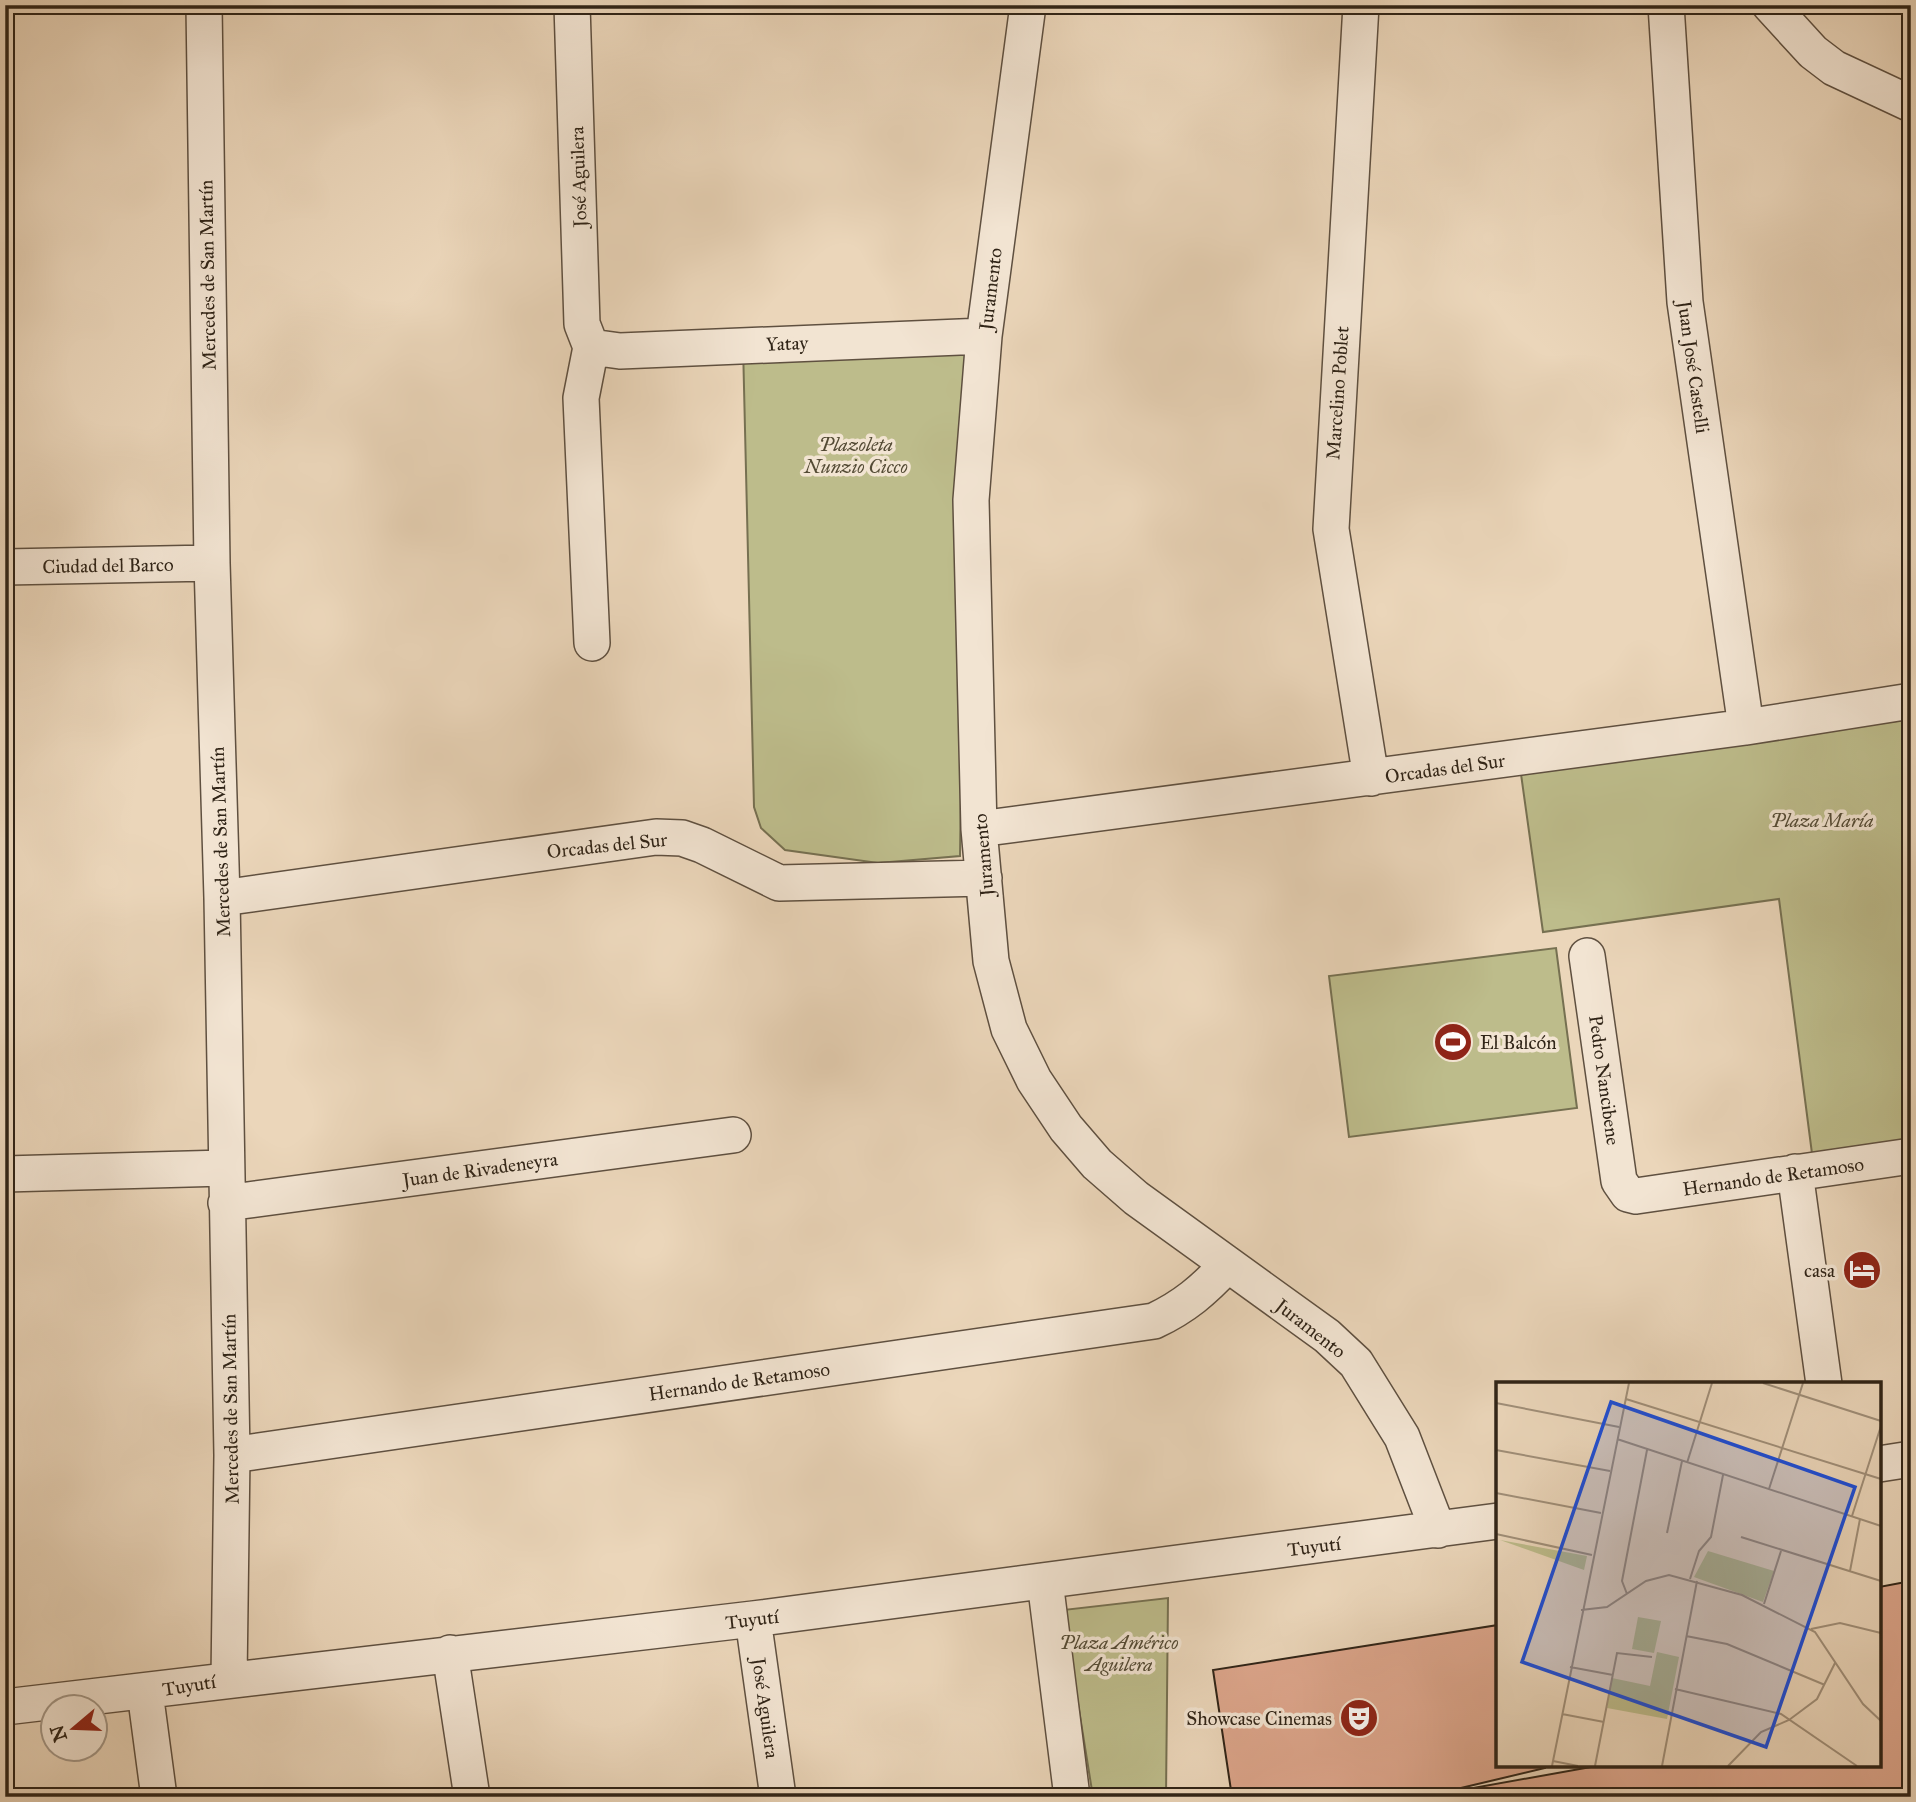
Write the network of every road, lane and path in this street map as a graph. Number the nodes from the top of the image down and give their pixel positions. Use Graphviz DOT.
graph roads {
  1 [pos="204,5"];
  2 [pos="572,5"];
  3 [pos="1028,5"];
  4 [pos="1361,5"];
  5 [pos="1666,5"];
  6 [pos="1770,5"];
  7 [pos="1911,104"];
  8 [pos="984,336"];
  9 [pos="591,347"];
  10 [pos="212,563"];
  11 [pos="5,567"];
  12 [pos="592,643"];
  13 [pos="1911,701"];
  14 [pos="1746,727"];
  15 [pos="1371,778"];
  16 [pos="979,829"];
  17 [pos="985,878"];
  18 [pos="222,898"];
  19 [pos="1587,956"];
  20 [pos="733,1135"];
  21 [pos="1911,1156"];
  22 [pos="225,1168"];
  23 [pos="1795,1172"];
  24 [pos="5,1174"];
  25 [pos="1636,1196"];
  26 [pos="226,1203"];
  27 [pos="1227,1265"];
  28 [pos="1824,1382"];
  29 [pos="232,1455"];
  30 [pos="1911,1459"];
  31 [pos="1881,1464"];
  32 [pos="1496,1521"];
  33 [pos="1438,1530"];
  34 [pos="1045,1581"];
  35 [pos="753,1619"];
  36 [pos="450,1653"];
  37 [pos="229,1679"];
  38 [pos="145,1692"];
  39 [pos="5,1707"];
  40 [pos="159,1797"];
  41 [pos="472,1797"];
  42 [pos="778,1797"];
  43 [pos="1072,1797"];
  1 -- 10 [label="street, Mercedes de San Martín"];
  2 -- 9 [label="street, José Aguilera"];
  3 -- 8 [label="street, Juramento"];
  4 -- 15 [label="street, Marcelino Poblet"];
  5 -- 14 [label="street, Juan José Castelli"];
  6 -- 7 [label="street"];
  8 -- 9 [label="street, Yatay"];
  8 -- 16 [label="street, Juramento"];
  9 -- 12 [label="street"];
  10 -- 11 [label="street, Ciudad del Barco"];
  10 -- 18 [label="street, Mercedes de San Martín"];
  13 -- 14 [label="street, Orcadas del Sur"];
  14 -- 15 [label="street, Orcadas del Sur"];
  15 -- 16 [label="street, Orcadas del Sur"];
  16 -- 17 [label="street, Juramento"];
  17 -- 18 [label="street, Orcadas del Sur"];
  17 -- 27 [label="street, Juramento"];
  18 -- 22 [label="street, Mercedes de San Martín"];
  19 -- 25 [label="street, Pedro Nancibene"];
  20 -- 26 [label="street, Juan de Rivadeneyra"];
  21 -- 23 [label="street, Hernando de Retamoso"];
  22 -- 24 [label="street"];
  22 -- 26 [label="street, Mercedes de San Martín"];
  23 -- 25 [label="street, Hernando de Retamoso"];
  23 -- 28 [label="street"];
  26 -- 29 [label="street, Mercedes de San Martín"];
  27 -- 29 [label="street, Hernando de Retamoso"];
  27 -- 33 [label="street, Juramento"];
  29 -- 37 [label="street, Mercedes de San Martín"];
  30 -- 31 [label="street"];
  32 -- 33 [label="street, Tuyutí"];
  33 -- 34 [label="street, Tuyutí"];
  34 -- 35 [label="street, Tuyutí"];
  34 -- 43 [label="street"];
  35 -- 36 [label="street, Tuyutí"];
  35 -- 42 [label="street, José Aguilera"];
  36 -- 37 [label="street, Tuyutí"];
  36 -- 41 [label="street"];
  37 -- 38 [label="street, Tuyutí"];
  38 -- 39 [label="street, Tuyutí"];
  38 -- 40 [label="street"];
}
